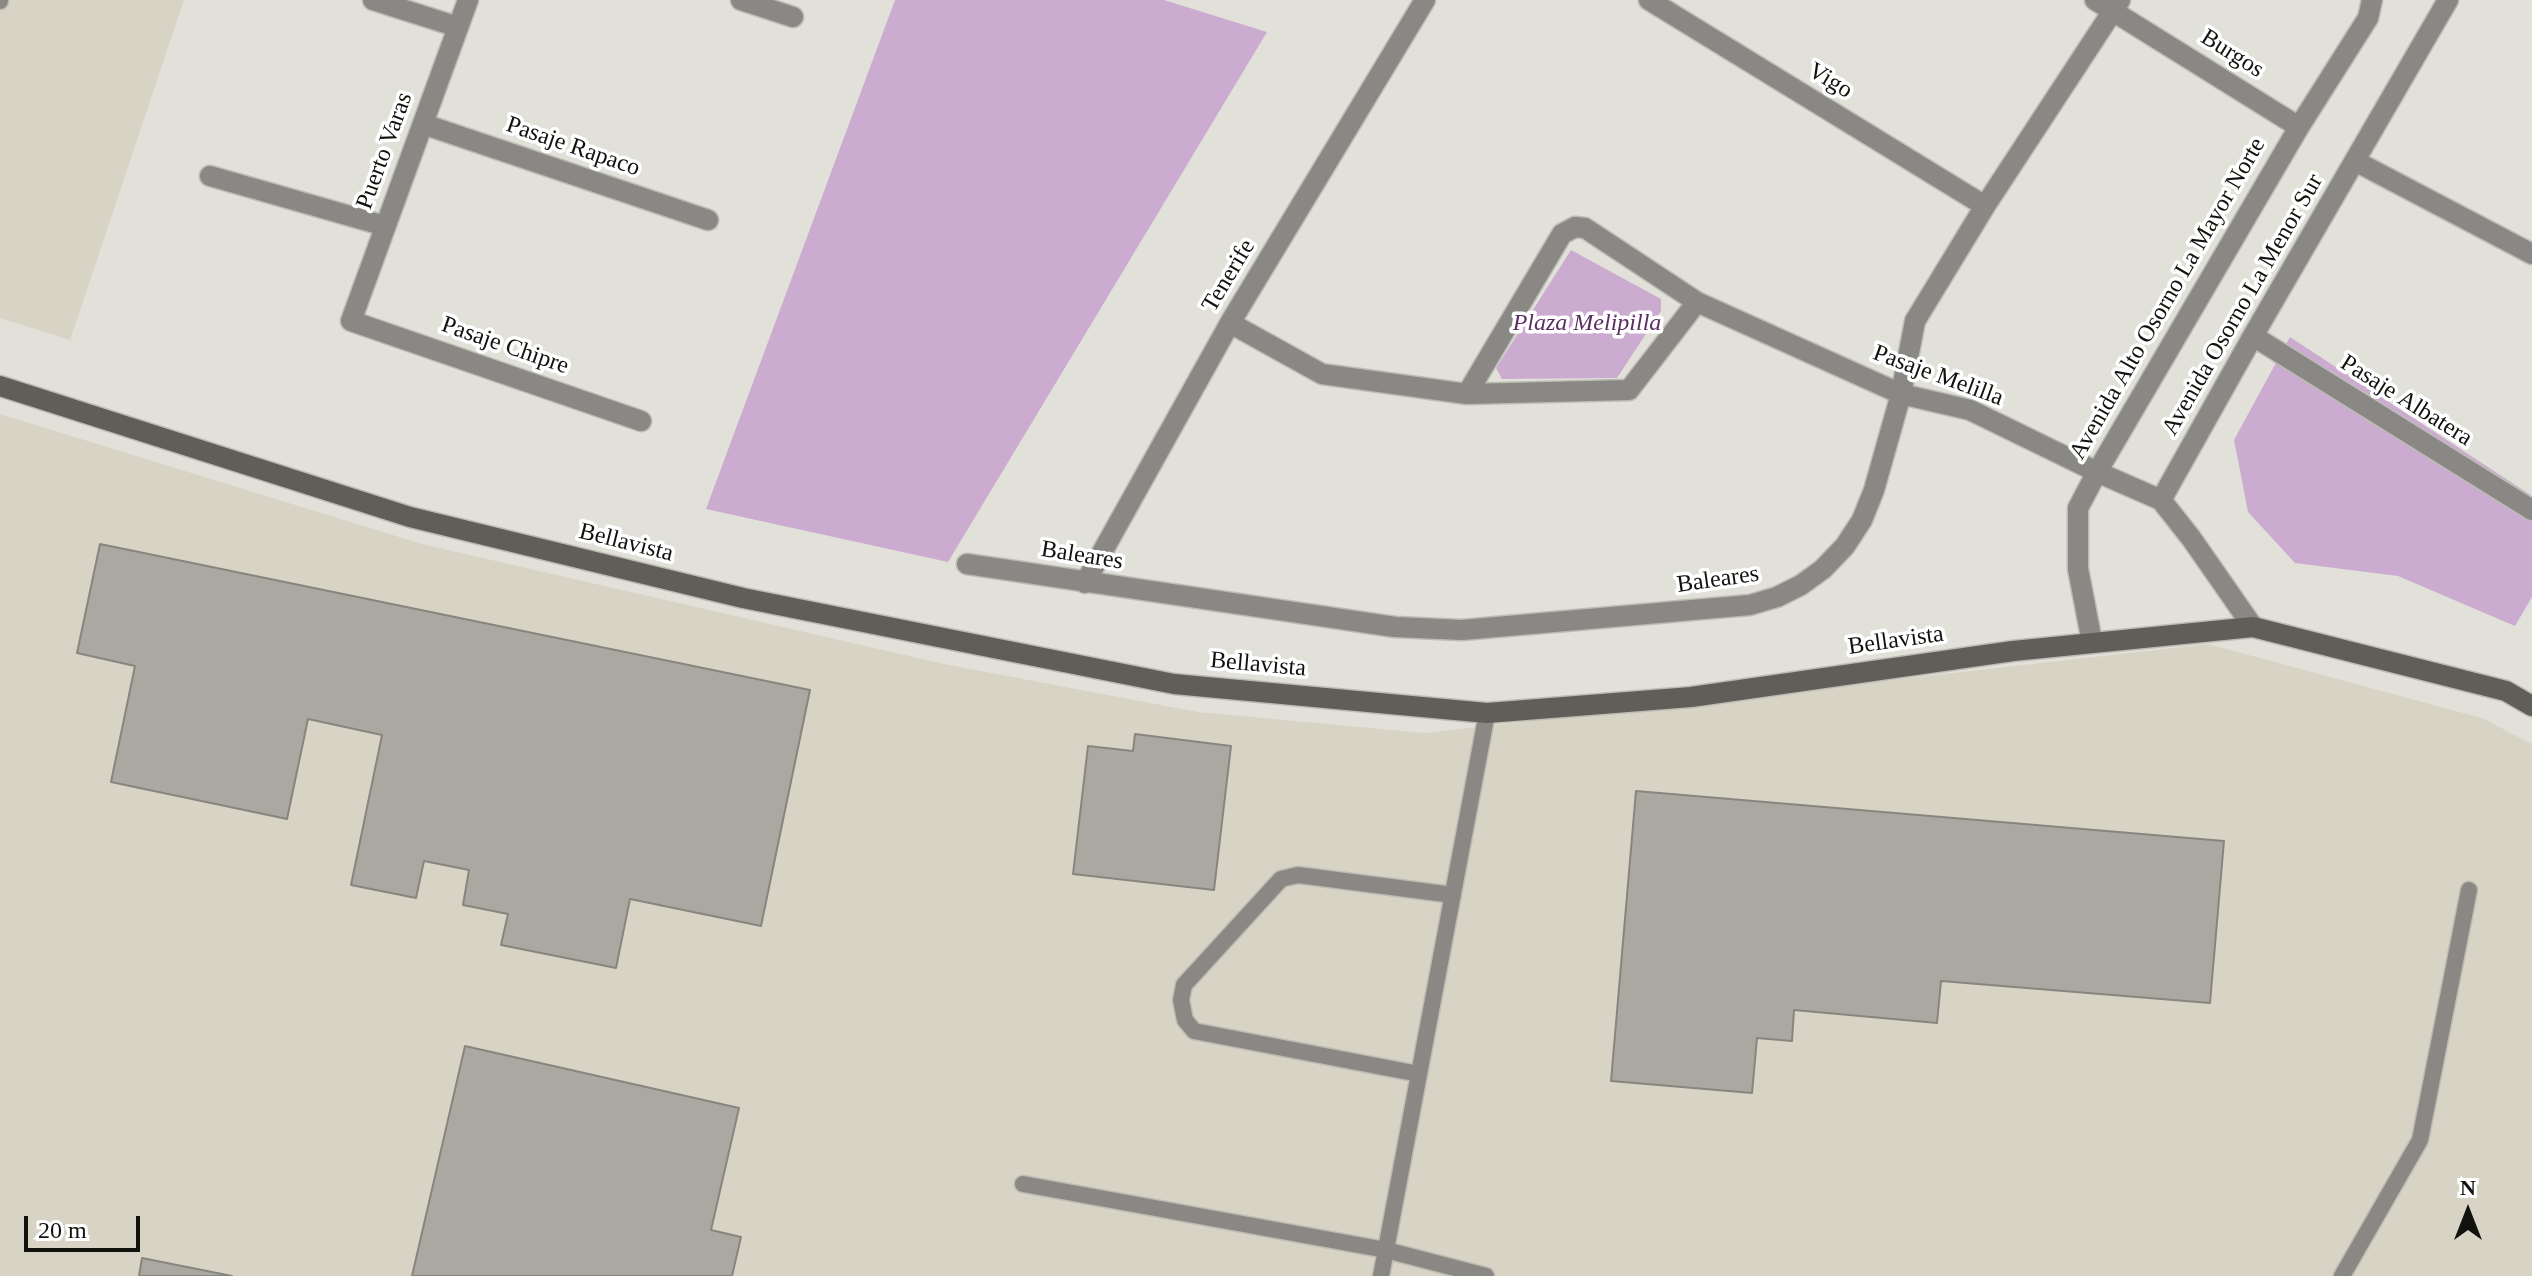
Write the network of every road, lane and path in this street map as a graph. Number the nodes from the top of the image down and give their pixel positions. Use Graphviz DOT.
graph roads {
  1 [pos="373,0"];
  2 [pos="468,0"];
  3 [pos="741,0"];
  4 [pos="1425,0"];
  5 [pos="1649,0"];
  6 [pos="2372,0"];
  7 [pos="2448,0"];
  8 [pos="2110,4"];
  9 [pos="793,17"];
  10 [pos="458,27"];
  11 [pos="423,124"];
  12 [pos="2299,127"];
  13 [pos="2355,161"];
  14 [pos="210,176"];
  15 [pos="1985,206"];
  16 [pos="708,220"];
  17 [pos="385,226"];
  18 [pos="2532,254"];
  19 [pos="1697,302"];
  20 [pos="351,321"];
  21 [pos="1230,323"];
  22 [pos="2253,336"];
  23 [pos="0,386"];
  24 [pos="1467,394"];
  25 [pos="1901,394"];
  26 [pos="641,421"];
  27 [pos="2097,472"];
  28 [pos="2161,500"];
  29 [pos="2532,510"];
  30 [pos="967,564"];
  31 [pos="1085,583"];
  32 [pos="2253,627"];
  33 [pos="2092,642"];
  34 [pos="2532,706"];
  35 [pos="1487,713"];
  36 [pos="2469,890"];
  37 [pos="1453,895"];
  38 [pos="1419,1074"];
  39 [pos="1023,1184"];
  40 [pos="1386,1250"];
  41 [pos="1381,1276"];
  42 [pos="1486,1276"];
  43 [pos="2342,1276"];
  1 -- 10 [label="street"];
  2 -- 10 [label="street, Puerto Varas"];
  3 -- 9 [label="street"];
  4 -- 21 [label="street, Tenerife"];
  5 -- 15 [label="street, Vigo"];
  6 -- 12 [label="street, Avenida Alto Osorno La Mayor Norte"];
  7 -- 13 [label="street, Avenida Osorno La Menor Sur"];
  8 -- 12 [label="street, Burgos"];
  8 -- 15 [label="street, Baleares"];
  10 -- 11 [label="street, Puerto Varas"];
  11 -- 16 [label="street, Pasaje Rapaco"];
  11 -- 17 [label="street, Puerto Varas"];
  12 -- 27 [label="street, Avenida Alto Osorno La Mayor Norte"];
  13 -- 18 [label="street"];
  13 -- 22 [label="street, Avenida Osorno La Menor Sur"];
  14 -- 17 [label="street"];
  15 -- 25 [label="street, Baleares"];
  17 -- 20 [label="street, Puerto Varas"];
  19 -- 24 [label="street"];
  19 -- 24 [label="street, Pasaje Melilla"];
  19 -- 25 [label="street, Pasaje Melilla"];
  20 -- 26 [label="street, Pasaje Chipre"];
  21 -- 24 [label="street"];
  21 -- 31 [label="street, Tenerife"];
  22 -- 28 [label="street, Avenida Osorno La Menor Sur"];
  22 -- 29 [label="street, Pasaje Albatera"];
  23 -- 35 [label="main road, Bellavista"];
  25 -- 27 [label="street, Pasaje Melilla"];
  25 -- 31 [label="street, Baleares"];
  27 -- 28 [label="street, Pasaje Melilla"];
  27 -- 33 [label="street, Avenida Alto Osorno La Mayor Norte"];
  28 -- 32 [label="street"];
  30 -- 31 [label="street, Baleares"];
  32 -- 33 [label="main road, Bellavista"];
  32 -- 34 [label="main road, Bellavista"];
  33 -- 35 [label="main road, Bellavista"];
  35 -- 37 [label="lane"];
  36 -- 43 [label="lane"];
  37 -- 38 [label="lane"];
  37 -- 38 [label="lane"];
  38 -- 40 [label="lane"];
  39 -- 40 [label="lane"];
  40 -- 41 [label="lane"];
  40 -- 42 [label="lane"];
}
